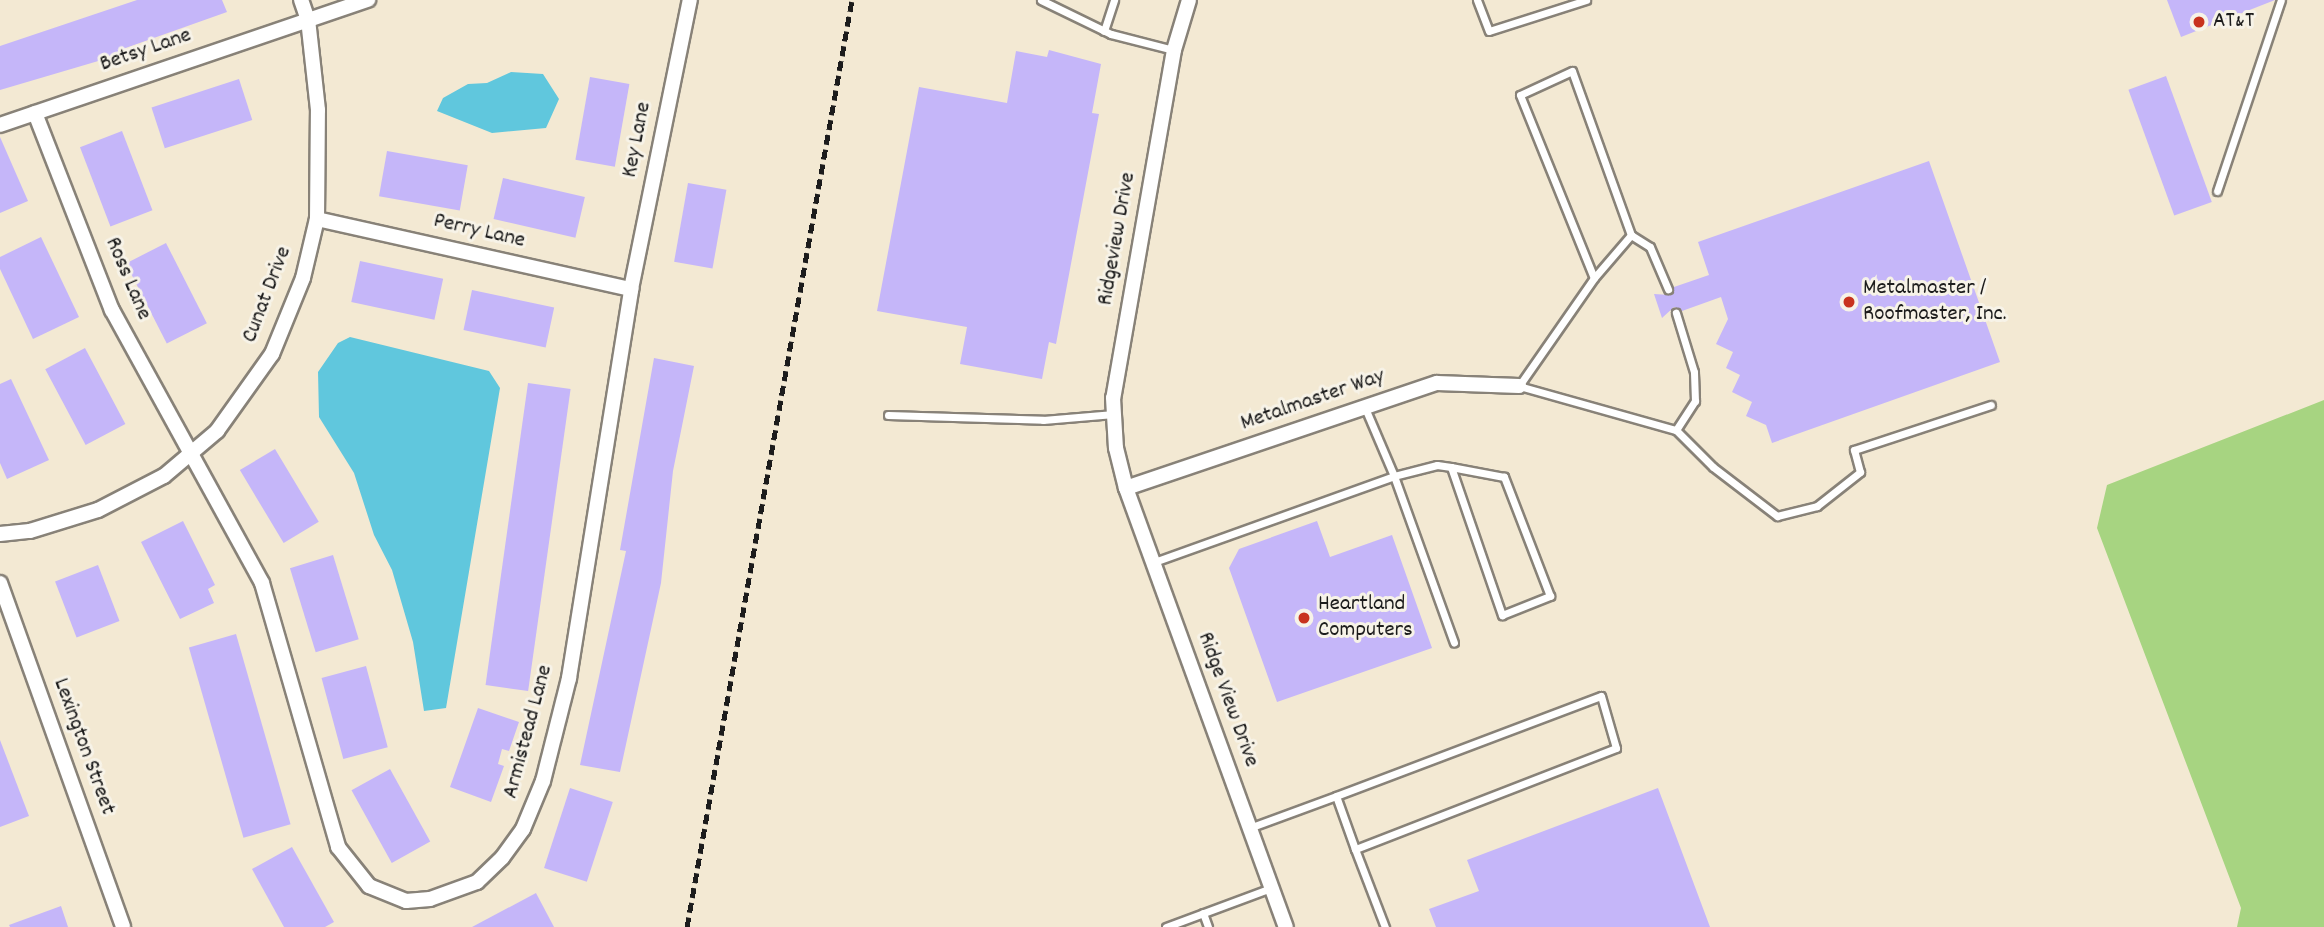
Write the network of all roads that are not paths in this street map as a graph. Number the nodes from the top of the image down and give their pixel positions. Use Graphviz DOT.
graph roads {
  1 [pos="301,0"];
  2 [pos="368,0"];
  3 [pos="690,0"];
  4 [pos="1041,0"];
  5 [pos="1114,0"];
  6 [pos="1189,0"];
  7 [pos="1477,0"];
  8 [pos="1586,0"];
  9 [pos="2281,0"];
  10 [pos="308,20"];
  11 [pos="1104,31"];
  12 [pos="1174,50"];
  13 [pos="35,113"];
  14 [pos="0,125"];
  15 [pos="2217,191"];
  16 [pos="317,219"];
  17 [pos="1631,235"];
  18 [pos="1594,278"];
  19 [pos="631,289"];
  20 [pos="1668,289"];
  21 [pos="1676,313"];
  22 [pos="1519,386"];
  23 [pos="1991,405"];
  24 [pos="1364,407"];
  25 [pos="1114,414"];
  26 [pos="888,415"];
  27 [pos="1676,430"];
  28 [pos="192,456"];
  29 [pos="1451,467"];
  30 [pos="1394,476"];
  31 [pos="1126,488"];
  32 [pos="0,534"];
  33 [pos="1154,562"];
  34 [pos="0,583"];
  35 [pos="1454,643"];
  36 [pos="1336,796"];
  37 [pos="1249,828"];
  38 [pos="1355,849"];
  39 [pos="1271,888"];
  40 [pos="1203,913"];
  41 [pos="123,927"];
  42 [pos="1166,927"];
  43 [pos="1208,927"];
  44 [pos="1286,927"];
  45 [pos="1385,927"];
  1 -- 10 [label="street, Cunat Drive"];
  2 -- 10 [label="street"];
  3 -- 19 [label="street, Key Lane"];
  4 -- 11 [label="lane"];
  5 -- 11 [label="lane"];
  6 -- 12 [label="street, Ridgeview Drive"];
  7 -- 8 [label="lane"];
  9 -- 15 [label="lane"];
  10 -- 13 [label="street, Betsy Lane"];
  10 -- 16 [label="street, Cunat Drive"];
  11 -- 12 [label="lane"];
  12 -- 25 [label="street, Ridgeview Drive"];
  13 -- 14 [label="street, Betsy Lane"];
  13 -- 28 [label="street, Ross Lane"];
  16 -- 19 [label="street, Perry Lane"];
  16 -- 28 [label="street, Cunat Drive"];
  17 -- 18 [label="lane"];
  17 -- 18 [label="lane"];
  17 -- 20 [label="lane"];
  18 -- 22 [label="lane"];
  19 -- 28 [label="street, Armistead Lane"];
  21 -- 27 [label="lane"];
  22 -- 24 [label="street, Metalmaster Way"];
  22 -- 27 [label="lane"];
  23 -- 27 [label="lane"];
  24 -- 30 [label="lane"];
  24 -- 31 [label="street, Metalmaster Way"];
  25 -- 26 [label="lane"];
  25 -- 31 [label="street, Ridgeview Drive"];
  28 -- 32 [label="street, Cunat Drive"];
  29 -- 29 [label="lane"];
  29 -- 30 [label="lane"];
  30 -- 33 [label="lane"];
  30 -- 35 [label="lane"];
  31 -- 33 [label="street, Ridge View Drive"];
  33 -- 37 [label="street, Ridge View Drive"];
  34 -- 41 [label="street, Lexington Street"];
  36 -- 37 [label="lane"];
  36 -- 38 [label="lane"];
  36 -- 38 [label="lane"];
  37 -- 39 [label="street, Ridge View Drive"];
  38 -- 45 [label="lane"];
  39 -- 40 [label="lane"];
  39 -- 44 [label="street, Ridge View Drive"];
  40 -- 42 [label="lane"];
  40 -- 43 [label="lane"];
}
